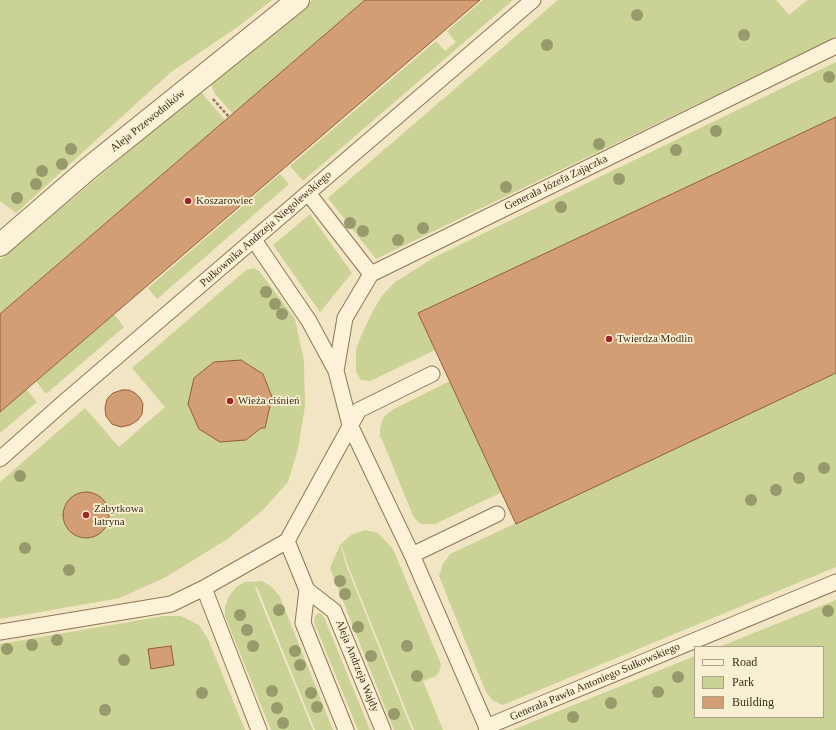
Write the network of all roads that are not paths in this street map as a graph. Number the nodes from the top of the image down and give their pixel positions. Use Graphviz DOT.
graph roads {
  1 [pos="298,0"];
  2 [pos="534,0"];
  3 [pos="836,46"];
  4 [pos="308,193"];
  5 [pos="254,240"];
  6 [pos="0,245"];
  7 [pos="371,274"];
  8 [pos="336,371"];
  9 [pos="432,374"];
  10 [pos="350,425"];
  11 [pos="0,459"];
  12 [pos="497,514"];
  13 [pos="287,541"];
  14 [pos="412,555"];
  15 [pos="836,582"];
  16 [pos="204,588"];
  17 [pos="307,590"];
  18 [pos="0,632"];
  19 [pos="487,729"];
  20 [pos="259,730"];
  21 [pos="346,730"];
  22 [pos="383,730"];
  1 -- 6 [label="street, Aleja Przewodników"];
  2 -- 4 [label="lane, Pułkownika Andrzeja Niegolewskiego"];
  3 -- 7 [label="lane, Generała Józefa Zajączka"];
  4 -- 5 [label="lane, Pułkownika Andrzeja Niegolewskiego"];
  4 -- 7 [label="lane"];
  5 -- 8 [label="lane"];
  5 -- 11 [label="lane, Pułkownika Andrzeja Niegolewskiego"];
  7 -- 8 [label="lane"];
  8 -- 10 [label="lane"];
  9 -- 10 [label="lane"];
  10 -- 13 [label="lane"];
  10 -- 14 [label="lane"];
  12 -- 14 [label="lane"];
  13 -- 16 [label="lane"];
  13 -- 17 [label="lane, Aleja Andrzeja Wajdy"];
  14 -- 19 [label="lane"];
  15 -- 19 [label="lane, Generała Pawła Antoniego Sułkowskiego"];
  16 -- 18 [label="lane"];
  16 -- 20 [label="lane"];
  17 -- 21 [label="lane, Aleja Andrzeja Wajdy"];
  17 -- 22 [label="lane, Aleja Andrzeja Wajdy"];
}
